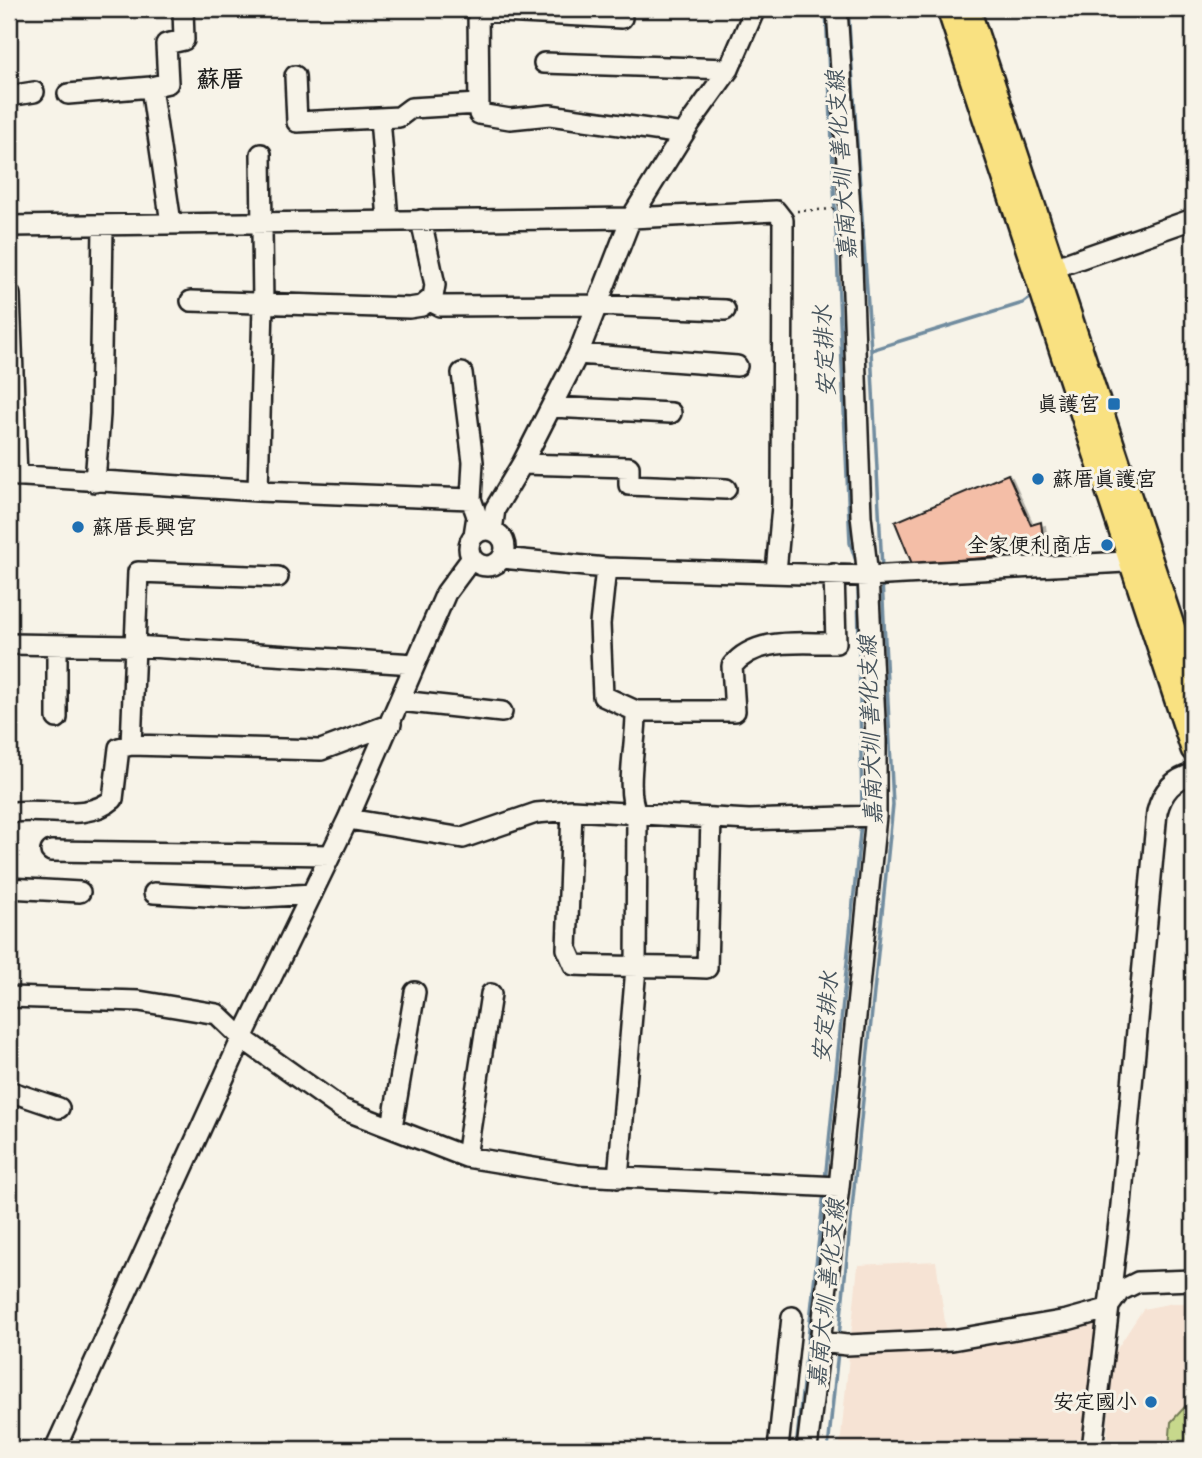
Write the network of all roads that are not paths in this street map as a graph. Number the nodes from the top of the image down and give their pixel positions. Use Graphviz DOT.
graph roads {
  1 [pos="183,9"];
  2 [pos="755,9"];
  3 [pos="837,9"];
  4 [pos="949,9"];
  5 [pos="968,9"];
  6 [pos="477,10"];
  7 [pos="622,18"];
  8 [pos="544,62"];
  9 [pos="729,69"];
  10 [pos="295,76"];
  11 [pos="151,87"];
  12 [pos="34,92"];
  13 [pos="68,94"];
  14 [pos="9,96"];
  15 [pos="478,104"];
  16 [pos="380,118"];
  17 [pos="683,134"];
  18 [pos="261,154"];
  19 [pos="631,218"];
  20 [pos="1193,219"];
  21 [pos="388,220"];
  22 [pos="421,220"];
  23 [pos="263,222"];
  24 [pos="171,223"];
  25 [pos="9,226"];
  26 [pos="103,226"];
  27 [pos="1046,271"];
  28 [pos="10,295"];
  29 [pos="191,301"];
  30 [pos="430,302"];
  31 [pos="263,305"];
  32 [pos="595,305"];
  33 [pos="725,310"];
  34 [pos="578,354"];
  35 [pos="737,366"];
  36 [pos="462,373"];
  37 [pos="552,407"];
  38 [pos="670,413"];
  39 [pos="522,464"];
  40 [pos="13,476"];
  41 [pos="95,482"];
  42 [pos="726,489"];
  43 [pos="258,491"];
  44 [pos="471,499"];
  45 [pos="483,533"];
  46 [pos="472,558"];
  47 [pos="502,558"];
  48 [pos="1141,562"];
  49 [pos="606,568"];
  50 [pos="776,572"];
  51 [pos="834,574"];
  52 [pos="877,575"];
  53 [pos="278,578"];
  54 [pos="1177,642"];
  55 [pos="9,644"];
  56 [pos="57,646"];
  57 [pos="134,646"];
  58 [pos="1193,660"];
  59 [pos="414,664"];
  60 [pos="1193,689"];
  61 [pos="400,701"];
  62 [pos="636,710"];
  63 [pos="502,712"];
  64 [pos="57,718"];
  65 [pos="391,724"];
  66 [pos="1190,725"];
  67 [pos="131,744"];
  68 [pos="1193,749"];
  69 [pos="1193,774"];
  70 [pos="572,810"];
  71 [pos="9,813"];
  72 [pos="637,814"];
  73 [pos="876,816"];
  74 [pos="711,818"];
  75 [pos="348,819"];
  76 [pos="51,850"];
  77 [pos="330,855"];
  78 [pos="9,888"];
  79 [pos="80,892"];
  80 [pos="154,893"];
  81 [pos="312,894"];
  82 [pos="636,968"];
  83 [pos="415,992"];
  84 [pos="491,994"];
  85 [pos="9,998"];
  86 [pos="242,1038"];
  87 [pos="9,1091"];
  88 [pos="59,1108"];
  89 [pos="392,1127"];
  90 [pos="466,1157"];
  91 [pos="618,1178"];
  92 [pos="839,1187"];
  93 [pos="1193,1280"];
  94 [pos="1107,1309"];
  95 [pos="792,1317"];
  96 [pos="820,1342"];
  97 [pos="787,1361"];
  98 [pos="818,1364"];
  99 [pos="55,1449"];
  100 [pos="778,1449"];
  101 [pos="807,1449"];
  102 [pos="1092,1449"];
  1 -- 11 [label="street"];
  2 -- 9 [label="street"];
  3 -- 52 [label="street"];
  4 -- 27 [label="main road"];
  5 -- 27 [label="main road"];
  6 -- 7 [label="street"];
  6 -- 15 [label="street"];
  8 -- 9 [label="street"];
  9 -- 17 [label="street"];
  10 -- 16 [label="street"];
  11 -- 13 [label="street"];
  11 -- 24 [label="street"];
  12 -- 14 [label="street"];
  15 -- 16 [label="street"];
  15 -- 17 [label="street"];
  16 -- 21 [label="street"];
  17 -- 19 [label="street"];
  18 -- 23 [label="street"];
  19 -- 22 [label="street"];
  19 -- 32 [label="street"];
  19 -- 50 [label="street"];
  20 -- 27 [label="street"];
  21 -- 22 [label="street"];
  21 -- 23 [label="street"];
  22 -- 30 [label="street"];
  23 -- 24 [label="street"];
  23 -- 31 [label="street"];
  24 -- 26 [label="street"];
  25 -- 26 [label="street"];
  26 -- 41 [label="street"];
  27 -- 48 [label="main road"];
  28 -- 40 [label="street"];
  29 -- 31 [label="street"];
  30 -- 31 [label="street"];
  30 -- 32 [label="street"];
  31 -- 43 [label="street"];
  32 -- 33 [label="street"];
  32 -- 34 [label="street"];
  34 -- 35 [label="street"];
  34 -- 37 [label="street"];
  36 -- 44 [label="street"];
  37 -- 38 [label="street"];
  37 -- 39 [label="street"];
  39 -- 42 [label="street"];
  39 -- 45 [label="street"];
  40 -- 41 [label="street"];
  41 -- 43 [label="street"];
  43 -- 44 [label="street"];
  44 -- 45 [label="street"];
  45 -- 46 [label="street"];
  45 -- 47 [label="street"];
  46 -- 47 [label="street"];
  46 -- 59 [label="street"];
  47 -- 49 [label="street"];
  48 -- 52 [label="street"];
  48 -- 54 [label="main road"];
  48 -- 66 [label="main road"];
  49 -- 50 [label="street"];
  49 -- 62 [label="street"];
  50 -- 51 [label="street"];
  51 -- 52 [label="street"];
  51 -- 62 [label="street"];
  52 -- 73 [label="street"];
  53 -- 57 [label="street"];
  54 -- 58 [label="main road"];
  54 -- 60 [label="main road"];
  55 -- 56 [label="street"];
  56 -- 57 [label="street"];
  56 -- 64 [label="street"];
  57 -- 59 [label="street"];
  57 -- 67 [label="street"];
  59 -- 61 [label="street"];
  61 -- 63 [label="street"];
  61 -- 65 [label="street"];
  62 -- 72 [label="street"];
  65 -- 67 [label="street"];
  65 -- 75 [label="street"];
  66 -- 68 [label="main road"];
  67 -- 71 [label="street"];
  69 -- 94 [label="street"];
  70 -- 72 [label="street"];
  70 -- 75 [label="street"];
  70 -- 82 [label="street"];
  72 -- 74 [label="street"];
  72 -- 82 [label="street"];
  73 -- 74 [label="street"];
  73 -- 92 [label="street"];
  74 -- 82 [label="street"];
  75 -- 77 [label="street"];
  76 -- 77 [label="street"];
  77 -- 81 [label="street"];
  78 -- 79 [label="street"];
  80 -- 81 [label="street"];
  81 -- 86 [label="street"];
  82 -- 91 [label="street"];
  83 -- 89 [label="street"];
  84 -- 90 [label="street"];
  85 -- 86 [label="street"];
  86 -- 89 [label="street"];
  86 -- 99 [label="street"];
  87 -- 88 [label="street"];
  89 -- 90 [label="street"];
  90 -- 91 [label="street"];
  91 -- 92 [label="street"];
  92 -- 96 [label="street"];
  93 -- 94 [label="street"];
  94 -- 96 [label="street"];
  94 -- 102 [label="street"];
  95 -- 97 [label="street"];
  96 -- 98 [label="street"];
  97 -- 98 [label="street"];
  97 -- 100 [label="street"];
  98 -- 101 [label="street"];
}
